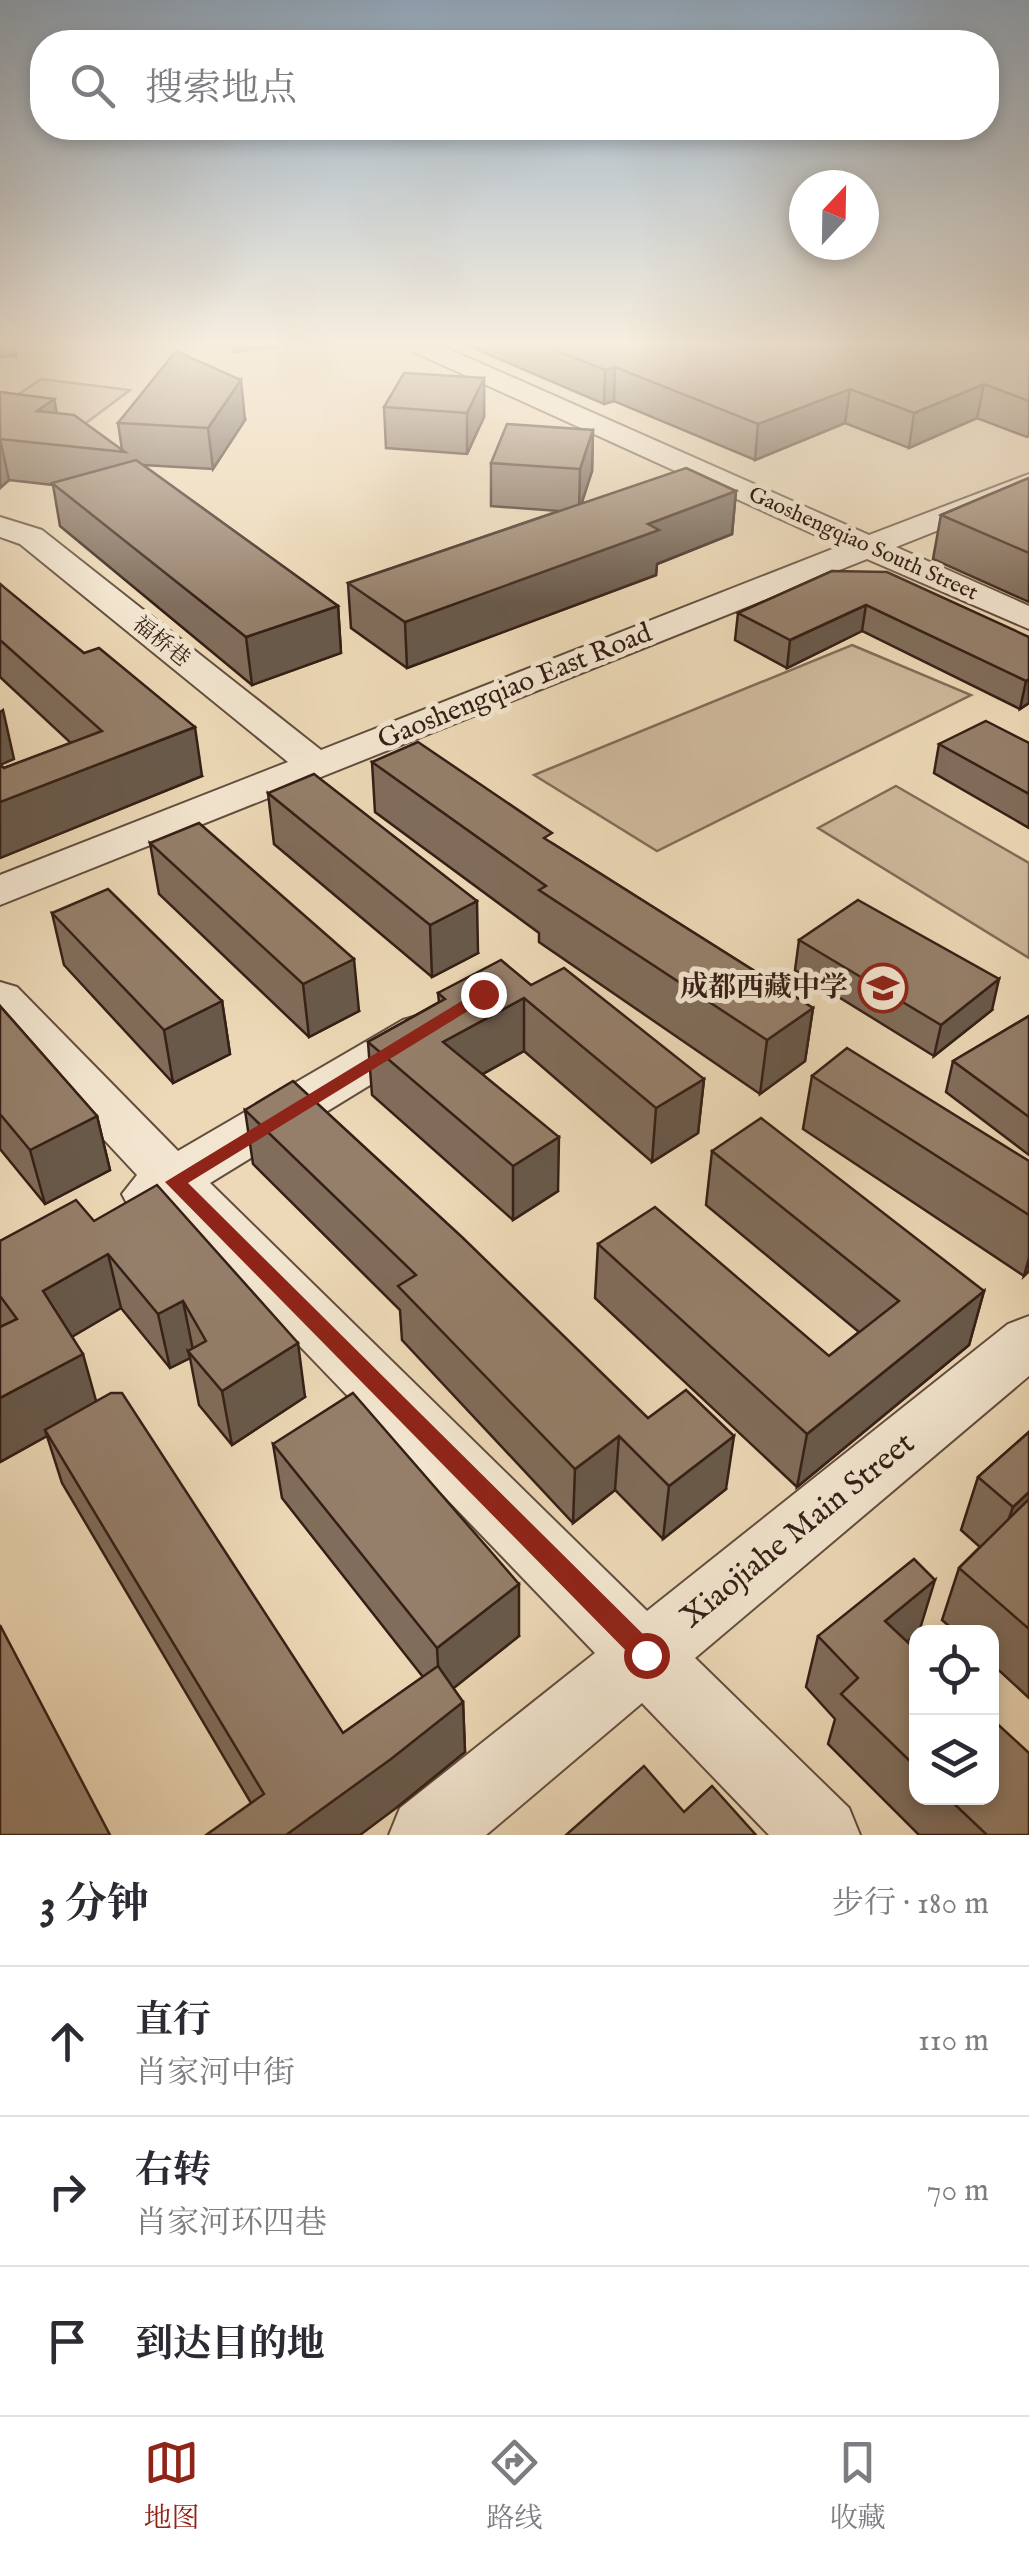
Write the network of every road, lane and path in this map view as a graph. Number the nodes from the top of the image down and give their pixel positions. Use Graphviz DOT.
graph roads {
  1 [pos="616,433"];
  2 [pos="1029,483"];
  3 [pos="0,527"];
  4 [pos="870,546"];
  5 [pos="1029,619"];
  6 [pos="317,766"];
  7 [pos="0,891"];
  8 [pos="0,998"];
  9 [pos="466,1004"];
  10 [pos="174,1182"];
  11 [pos="105,1216"];
  12 [pos="1029,1341"];
  13 [pos="646,1655"];
  14 [pos="427,1835"];
  15 [pos="822,1835"];
  1 -- 4 [label="street, Gaoshengqiao South Street"];
  2 -- 4 [label="street, Gaoshengqiao East Road"];
  3 -- 6 [label="street, 福桥巷"];
  4 -- 5 [label="street, Gaoshengqiao South Street"];
  4 -- 6 [label="street, Gaoshengqiao East Road"];
  6 -- 7 [label="street, Gaoshengqiao East Road"];
  8 -- 10 [label="street"];
  9 -- 10 [label="street"];
  10 -- 11 [label="street"];
  10 -- 13 [label="street"];
  12 -- 13 [label="street, Xiaojiahe Main Street"];
  13 -- 14 [label="street, Xiaojiahe Main Street"];
  13 -- 15 [label="street"];
}
